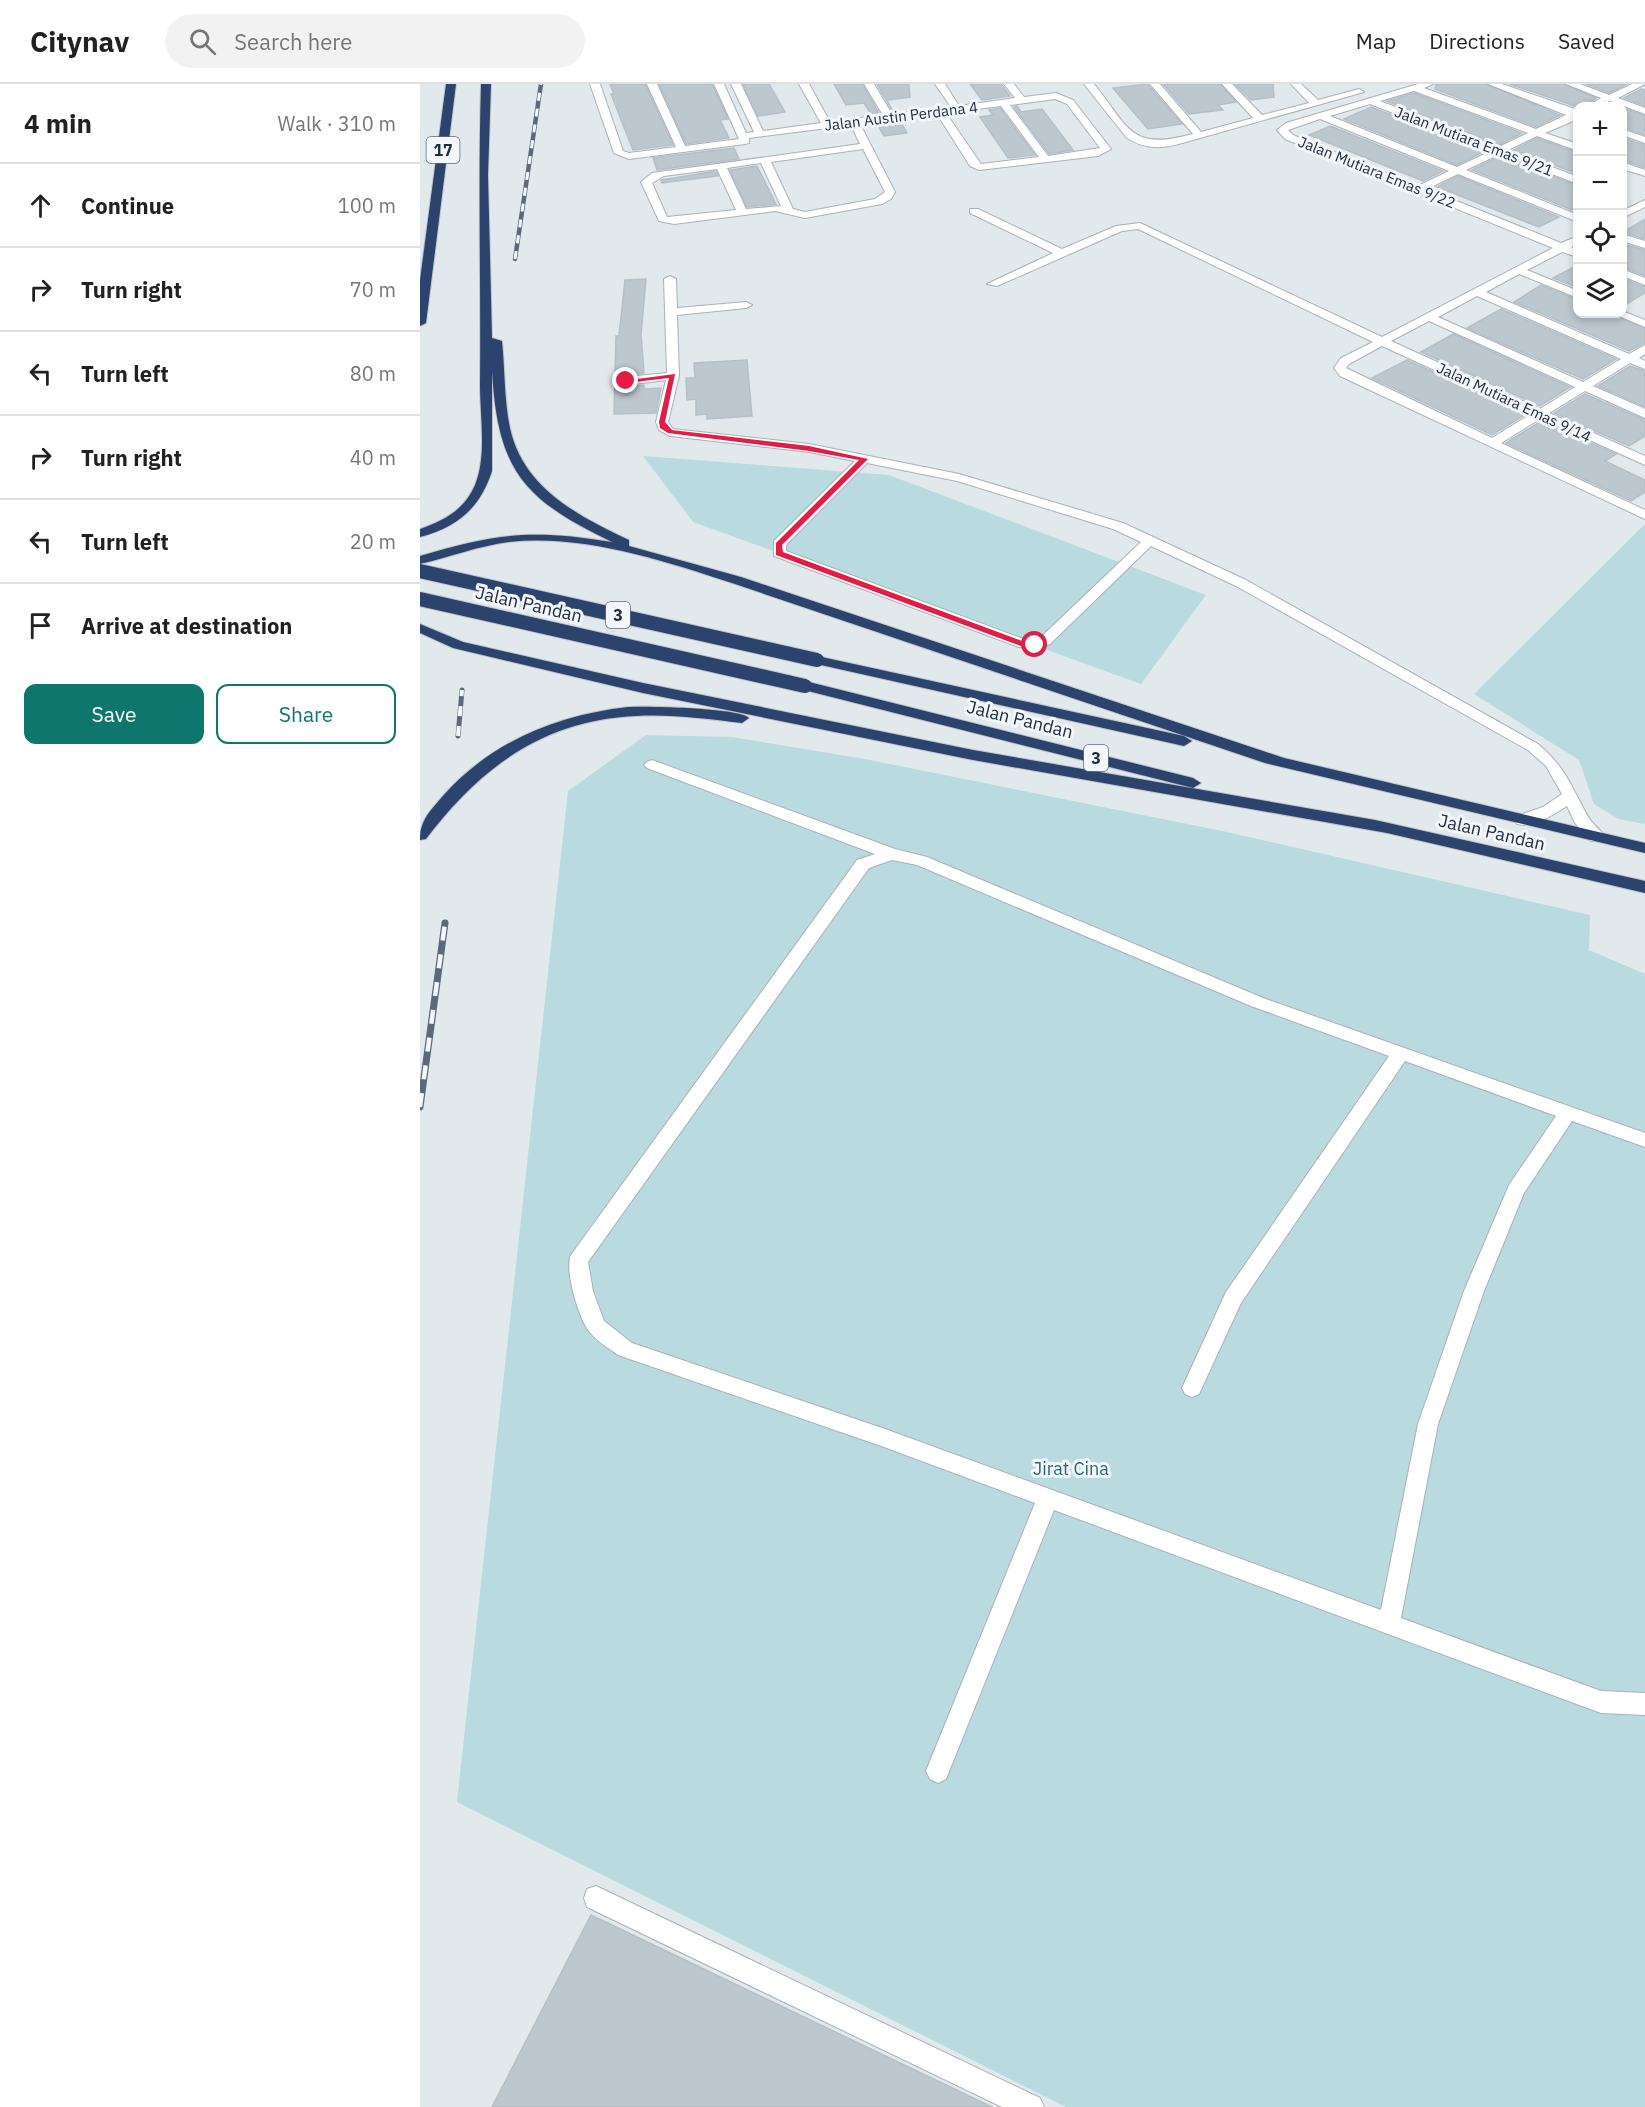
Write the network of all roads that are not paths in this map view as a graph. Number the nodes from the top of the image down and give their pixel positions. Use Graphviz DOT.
graph roads {
  1 [pos="451,84"];
  2 [pos="486,84"];
  3 [pos="595,84"];
  4 [pos="652,84"];
  5 [pos="719,84"];
  6 [pos="736,84"];
  7 [pos="804,84"];
  8 [pos="869,84"];
  9 [pos="940,84"];
  10 [pos="1009,84"];
  11 [pos="1047,84"];
  12 [pos="1093,84"];
  13 [pos="1155,84"];
  14 [pos="1227,84"];
  15 [pos="1296,84"];
  16 [pos="1390,84"];
  17 [pos="1428,84"];
  18 [pos="1493,84"];
  19 [pos="1571,84"];
  20 [pos="1640,84"];
  21 [pos="1366,87"];
  22 [pos="1414,88"];
  23 [pos="1056,96"];
  24 [pos="1610,98"];
  25 [pos="1021,100"];
  26 [pos="1370,101"];
  27 [pos="1601,102"];
  28 [pos="1004,103"];
  29 [pos="1316,104"];
  30 [pos="957,109"];
  31 [pos="940,111"];
  32 [pos="1645,111"];
  33 [pos="1573,114"];
  34 [pos="1322,116"];
  35 [pos="1573,117"];
  36 [pos="890,118"];
  37 [pos="1259,118"];
  38 [pos="854,123"];
  39 [pos="827,126"];
  40 [pos="1537,133"];
  41 [pos="760,134"];
  42 [pos="1198,134"];
  43 [pos="1627,134"];
  44 [pos="745,136"];
  45 [pos="1645,141"];
  46 [pos="866,146"];
  47 [pos="1573,146"];
  48 [pos="682,149"];
  49 [pos="1499,151"];
  50 [pos="765,160"];
  51 [pos="1046,160"];
  52 [pos="721,166"];
  53 [pos="1627,166"];
  54 [pos="1458,170"];
  55 [pos="1645,173"];
  56 [pos="1573,179"];
  57 [pos="1419,189"];
  58 [pos="1627,199"];
  59 [pos="1644,205"];
  60 [pos="974,211"];
  61 [pos="742,212"];
  62 [pos="789,212"];
  63 [pos="1627,213"];
  64 [pos="1573,217"];
  65 [pos="1627,238"];
  66 [pos="1573,242"];
  67 [pos="1645,245"];
  68 [pos="1562,247"];
  69 [pos="1573,252"];
  70 [pos="1061,253"];
  71 [pos="487,267"];
  72 [pos="1518,270"];
  73 [pos="1627,274"];
  74 [pos="670,279"];
  75 [pos="1645,282"];
  76 [pos="993,284"];
  77 [pos="1477,292"];
  78 [pos="1573,293"];
  79 [pos="746,305"];
  80 [pos="671,312"];
  81 [pos="1429,317"];
  82 [pos="1627,317"];
  83 [pos="420,323"];
  84 [pos="1645,324"];
  85 [pos="1383,342"];
  86 [pos="1645,349"];
  87 [pos="1630,358"];
  88 [pos="1645,365"];
  89 [pos="673,376"];
  90 [pos="626,381"];
  91 [pos="1584,387"];
  92 [pos="1540,414"];
  93 [pos="1645,414"];
  94 [pos="1492,443"];
  95 [pos="864,459"];
  96 [pos="1645,461"];
  97 [pos="1645,515"];
  98 [pos="420,533"];
  99 [pos="1150,540"];
  100 [pos="643,553"];
  101 [pos="420,560"];
  102 [pos="420,571"];
  103 [pos="420,599"];
  104 [pos="420,628"];
  105 [pos="813,722"];
  106 [pos="1279,762"];
  107 [pos="652,765"];
  108 [pos="1569,797"];
  109 [pos="1523,820"];
  110 [pos="1387,828"];
  111 [pos="420,835"];
  112 [pos="1597,837"];
  113 [pos="1645,848"];
  114 [pos="891,854"];
  115 [pos="1645,887"];
  116 [pos="1401,1053"];
  117 [pos="1568,1112"];
  118 [pos="1645,1140"];
  119 [pos="1192,1388"];
  120 [pos="1047,1498"];
  121 [pos="1389,1624"];
  122 [pos="1645,1704"];
  123 [pos="938,1771"];
  124 [pos="596,1898"];
  125 [pos="1031,2107"];
  1 -- 83 [label="highway, 17"];
  2 -- 71 [label="highway"];
  3 -- 48 [label="street, Jalan Austin Perdana 4"];
  4 -- 48 [label="street"];
  5 -- 44 [label="street"];
  6 -- 41 [label="street"];
  7 -- 39 [label="street"];
  8 -- 36 [label="street"];
  9 -- 30 [label="street"];
  10 -- 25 [label="street"];
  11 -- 23 [label="street"];
  12 -- 42 [label="street"];
  13 -- 42 [label="street"];
  14 -- 37 [label="street"];
  15 -- 29 [label="street"];
  16 -- 21 [label="street"];
  17 -- 22 [label="street, Jalan Mutiara Emas 9/22"];
  18 -- 33 [label="street"];
  19 -- 24 [label="street"];
  20 -- 24 [label="street"];
  21 -- 29 [label="street"];
  22 -- 26 [label="street, Jalan Mutiara Emas 9/22"];
  22 -- 40 [label="street"];
  23 -- 25 [label="street, Jalan Austin Perdana 4"];
  23 -- 51 [label="street"];
  24 -- 27 [label="street"];
  24 -- 32 [label="street"];
  25 -- 28 [label="street, Jalan Austin Perdana 4"];
  26 -- 34 [label="street, Jalan Mutiara Emas 9/22"];
  26 -- 49 [label="street, Jalan Mutiara Emas 9/21"];
  28 -- 30 [label="street, Jalan Austin Perdana 4"];
  28 -- 51 [label="street"];
  29 -- 37 [label="street"];
  30 -- 31 [label="street, Jalan Austin Perdana 4"];
  31 -- 36 [label="street, Jalan Austin Perdana 4"];
  31 -- 51 [label="street"];
  34 -- 54 [label="street"];
  34 -- 57 [label="street, Jalan Mutiara Emas 9/22"];
  35 -- 40 [label="street"];
  36 -- 38 [label="street, Jalan Austin Perdana 4"];
  37 -- 42 [label="street"];
  38 -- 39 [label="street, Jalan Austin Perdana 4"];
  38 -- 46 [label="street"];
  39 -- 41 [label="street, Jalan Austin Perdana 4"];
  40 -- 47 [label="street"];
  40 -- 49 [label="street"];
  41 -- 44 [label="street, Jalan Austin Perdana 4"];
  43 -- 45 [label="street"];
  44 -- 48 [label="street, Jalan Austin Perdana 4"];
  46 -- 50 [label="street"];
  46 -- 62 [label="street"];
  49 -- 54 [label="street"];
  49 -- 56 [label="street, Jalan Mutiara Emas 9/21"];
  50 -- 52 [label="street"];
  50 -- 62 [label="street"];
  52 -- 61 [label="street"];
  52 -- 61 [label="street"];
  53 -- 55 [label="street"];
  54 -- 57 [label="street"];
  54 -- 64 [label="street"];
  57 -- 68 [label="street, Jalan Mutiara Emas 9/22"];
  58 -- 59 [label="street"];
  59 -- 63 [label="street"];
  60 -- 70 [label="street"];
  61 -- 62 [label="street"];
  65 -- 67 [label="street"];
  66 -- 68 [label="street"];
  68 -- 69 [label="street, Jalan Mutiara Emas 9/22"];
  68 -- 72 [label="street"];
  70 -- 76 [label="street, Jalan Mutiara Emas 9/14"];
  70 -- 85 [label="street, Jalan Mutiara Emas 9/14"];
  71 -- 98 [label="highway"];
  71 -- 100 [label="highway"];
  72 -- 77 [label="street"];
  72 -- 78 [label="street"];
  73 -- 75 [label="street"];
  74 -- 80 [label="street"];
  77 -- 81 [label="street"];
  77 -- 87 [label="street"];
  79 -- 80 [label="street"];
  80 -- 89 [label="street"];
  81 -- 85 [label="street"];
  81 -- 91 [label="street"];
  82 -- 84 [label="street"];
  85 -- 92 [label="street, Jalan Mutiara Emas 9/14"];
  85 -- 94 [label="street"];
  86 -- 87 [label="street"];
  87 -- 88 [label="street"];
  87 -- 91 [label="street"];
  89 -- 90 [label="street"];
  89 -- 95 [label="street"];
  91 -- 92 [label="street"];
  91 -- 93 [label="street"];
  92 -- 94 [label="street"];
  92 -- 96 [label="street, Jalan Mutiara Emas 9/14"];
  94 -- 97 [label="street"];
  95 -- 99 [label="street"];
  95 -- 99 [label="street"];
  99 -- 108 [label="street"];
  100 -- 101 [label="highway"];
  100 -- 106 [label="highway"];
  102 -- 106 [label="highway, Jalan Pandan / 3, bridge"];
  103 -- 110 [label="highway, Jalan Pandan / 3, bridge"];
  104 -- 105 [label="highway"];
  105 -- 110 [label="highway"];
  105 -- 111 [label="highway"];
  106 -- 109 [label="highway, Jalan Pandan / 3"];
  107 -- 114 [label="street"];
  108 -- 109 [label="street"];
  108 -- 112 [label="street"];
  109 -- 112 [label="highway, Jalan Pandan / 3"];
  110 -- 115 [label="highway, Jalan Pandan / 3"];
  112 -- 113 [label="highway, Jalan Pandan / 3"];
  114 -- 116 [label="street"];
  114 -- 120 [label="street"];
  116 -- 117 [label="street"];
  116 -- 119 [label="street"];
  117 -- 118 [label="street"];
  117 -- 121 [label="street"];
  120 -- 121 [label="street"];
  120 -- 123 [label="street"];
  121 -- 122 [label="street"];
  124 -- 125 [label="street"];
}
